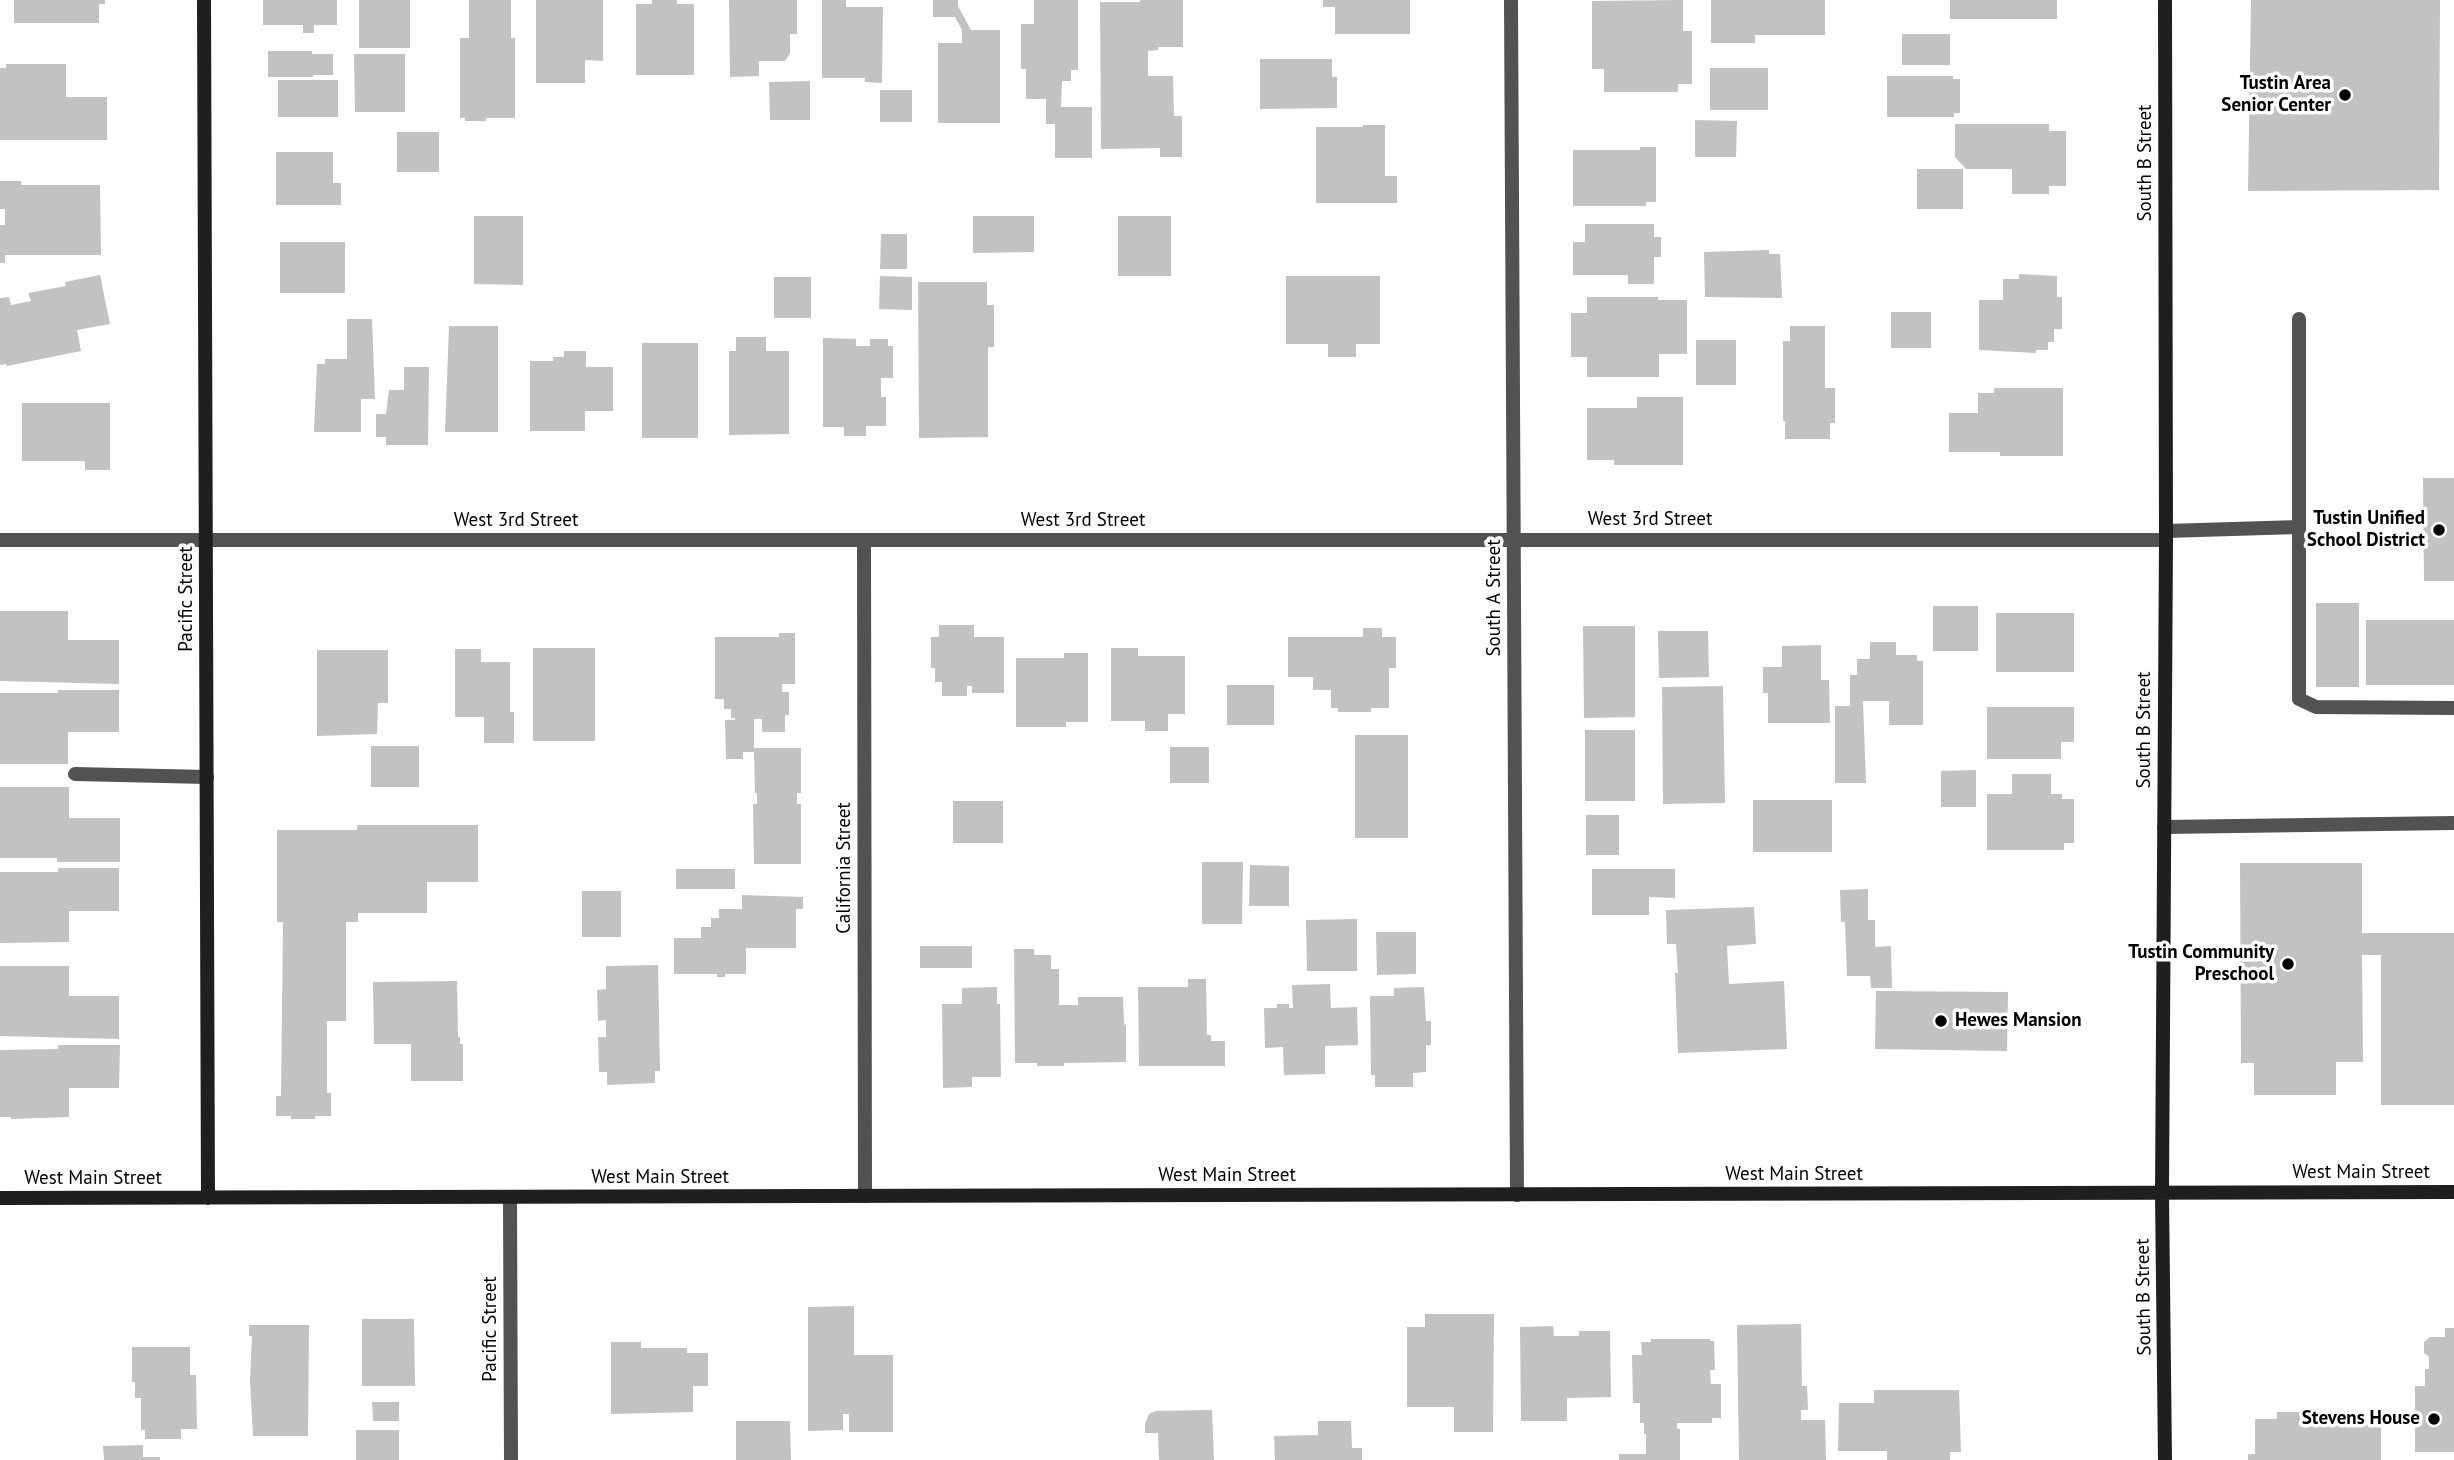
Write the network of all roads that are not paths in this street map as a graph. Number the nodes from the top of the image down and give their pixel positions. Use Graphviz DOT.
graph roads {
  1 [pos="204,0"];
  2 [pos="1511,0"];
  3 [pos="2165,0"];
  4 [pos="2298,319"];
  5 [pos="2298,527"];
  6 [pos="2166,535"];
  7 [pos="0,540"];
  8 [pos="205,540"];
  9 [pos="864,540"];
  10 [pos="1514,540"];
  11 [pos="2454,708"];
  12 [pos="75,774"];
  13 [pos="207,777"];
  14 [pos="2454,823"];
  15 [pos="2164,827"];
  16 [pos="2454,1192"];
  17 [pos="2162,1193"];
  18 [pos="1517,1195"];
  19 [pos="865,1196"];
  20 [pos="0,1198"];
  21 [pos="208,1198"];
  22 [pos="510,1198"];
  23 [pos="511,1460"];
  24 [pos="2165,1460"];
  1 -- 8 [label="street, Pacific Street"];
  2 -- 10 [label="street, South A Street"];
  3 -- 6 [label="street, South B Street"];
  4 -- 5 [label="street"];
  5 -- 6 [label="street, West 3rd Street"];
  5 -- 11 [label="street"];
  6 -- 10 [label="street, West 3rd Street"];
  6 -- 15 [label="street, South B Street"];
  7 -- 8 [label="street, West 3rd Street"];
  8 -- 9 [label="street, West 3rd Street"];
  8 -- 13 [label="street, Pacific Street"];
  9 -- 10 [label="street, West 3rd Street"];
  9 -- 19 [label="street, California Street"];
  10 -- 18 [label="street, South A Street"];
  12 -- 13 [label="street"];
  13 -- 21 [label="street, Pacific Street"];
  14 -- 15 [label="street"];
  15 -- 17 [label="street, South B Street"];
  16 -- 17 [label="street, West Main Street"];
  17 -- 18 [label="street, West Main Street"];
  17 -- 24 [label="street, South B Street"];
  18 -- 19 [label="street, West Main Street"];
  19 -- 22 [label="street, West Main Street"];
  20 -- 21 [label="street, West Main Street"];
  21 -- 22 [label="street, West Main Street"];
  22 -- 23 [label="street, Pacific Street"];
}
